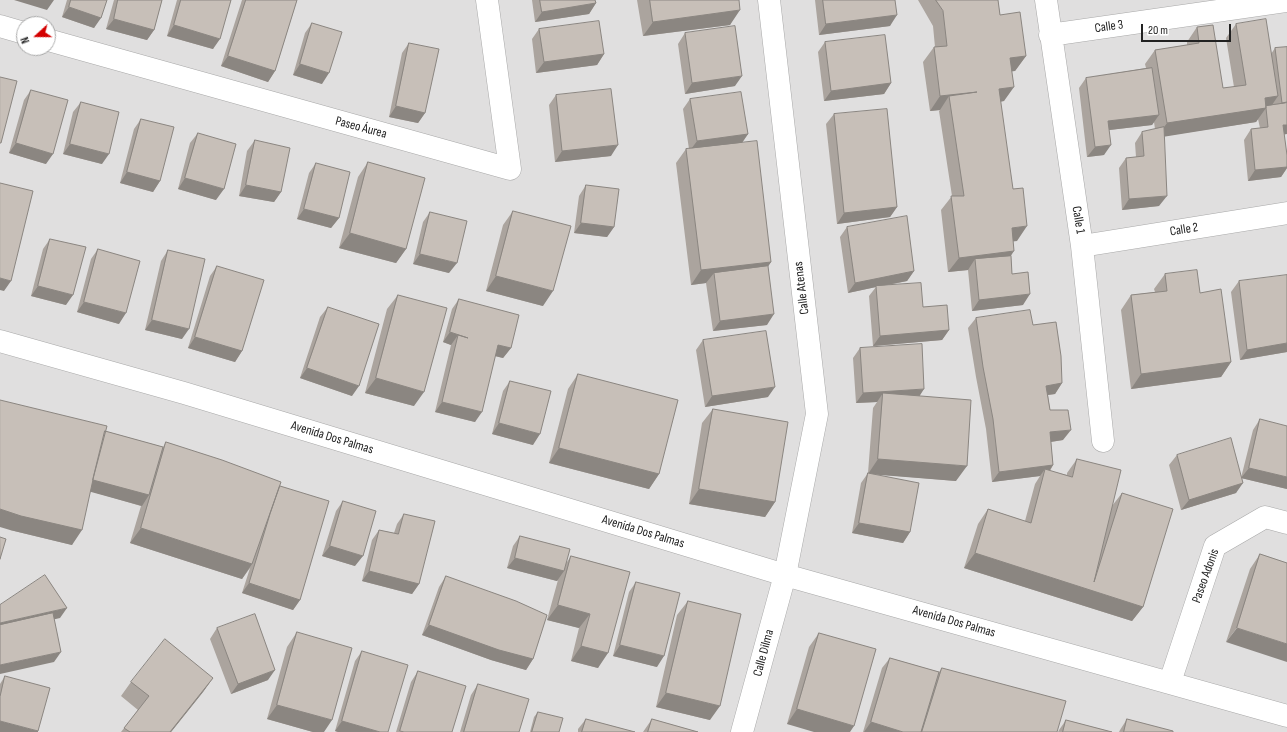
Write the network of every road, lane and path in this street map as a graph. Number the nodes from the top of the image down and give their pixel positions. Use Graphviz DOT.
graph roads {
  1 [pos="487,0"];
  2 [pos="769,0"];
  3 [pos="1046,0"];
  4 [pos="1287,1"];
  5 [pos="0,26"];
  6 [pos="16,31"];
  7 [pos="1050,36"];
  8 [pos="56,42"];
  9 [pos="1287,213"];
  10 [pos="1082,246"];
  11 [pos="0,341"];
  12 [pos="1103,441"];
  13 [pos="1287,523"];
  14 [pos="786,575"];
  15 [pos="1170,682"];
  16 [pos="1287,716"];
  17 [pos="742,732"];
  1 -- 8 [label="street, Paseo Áurea"];
  2 -- 14 [label="street, Calle Atenas"];
  3 -- 7 [label="street, Calle 1"];
  4 -- 7 [label="street, Calle 3"];
  5 -- 6 [label="street"];
  7 -- 10 [label="street, Calle 1"];
  9 -- 10 [label="street, Calle 2"];
  10 -- 12 [label="street, Calle 1"];
  11 -- 14 [label="street, Avenida Dos Palmas"];
  13 -- 15 [label="street, Paseo Adonis"];
  14 -- 15 [label="street, Avenida Dos Palmas"];
  14 -- 17 [label="street, Calle Dilma"];
  15 -- 16 [label="street, Avenida Dos Palmas"];
}
